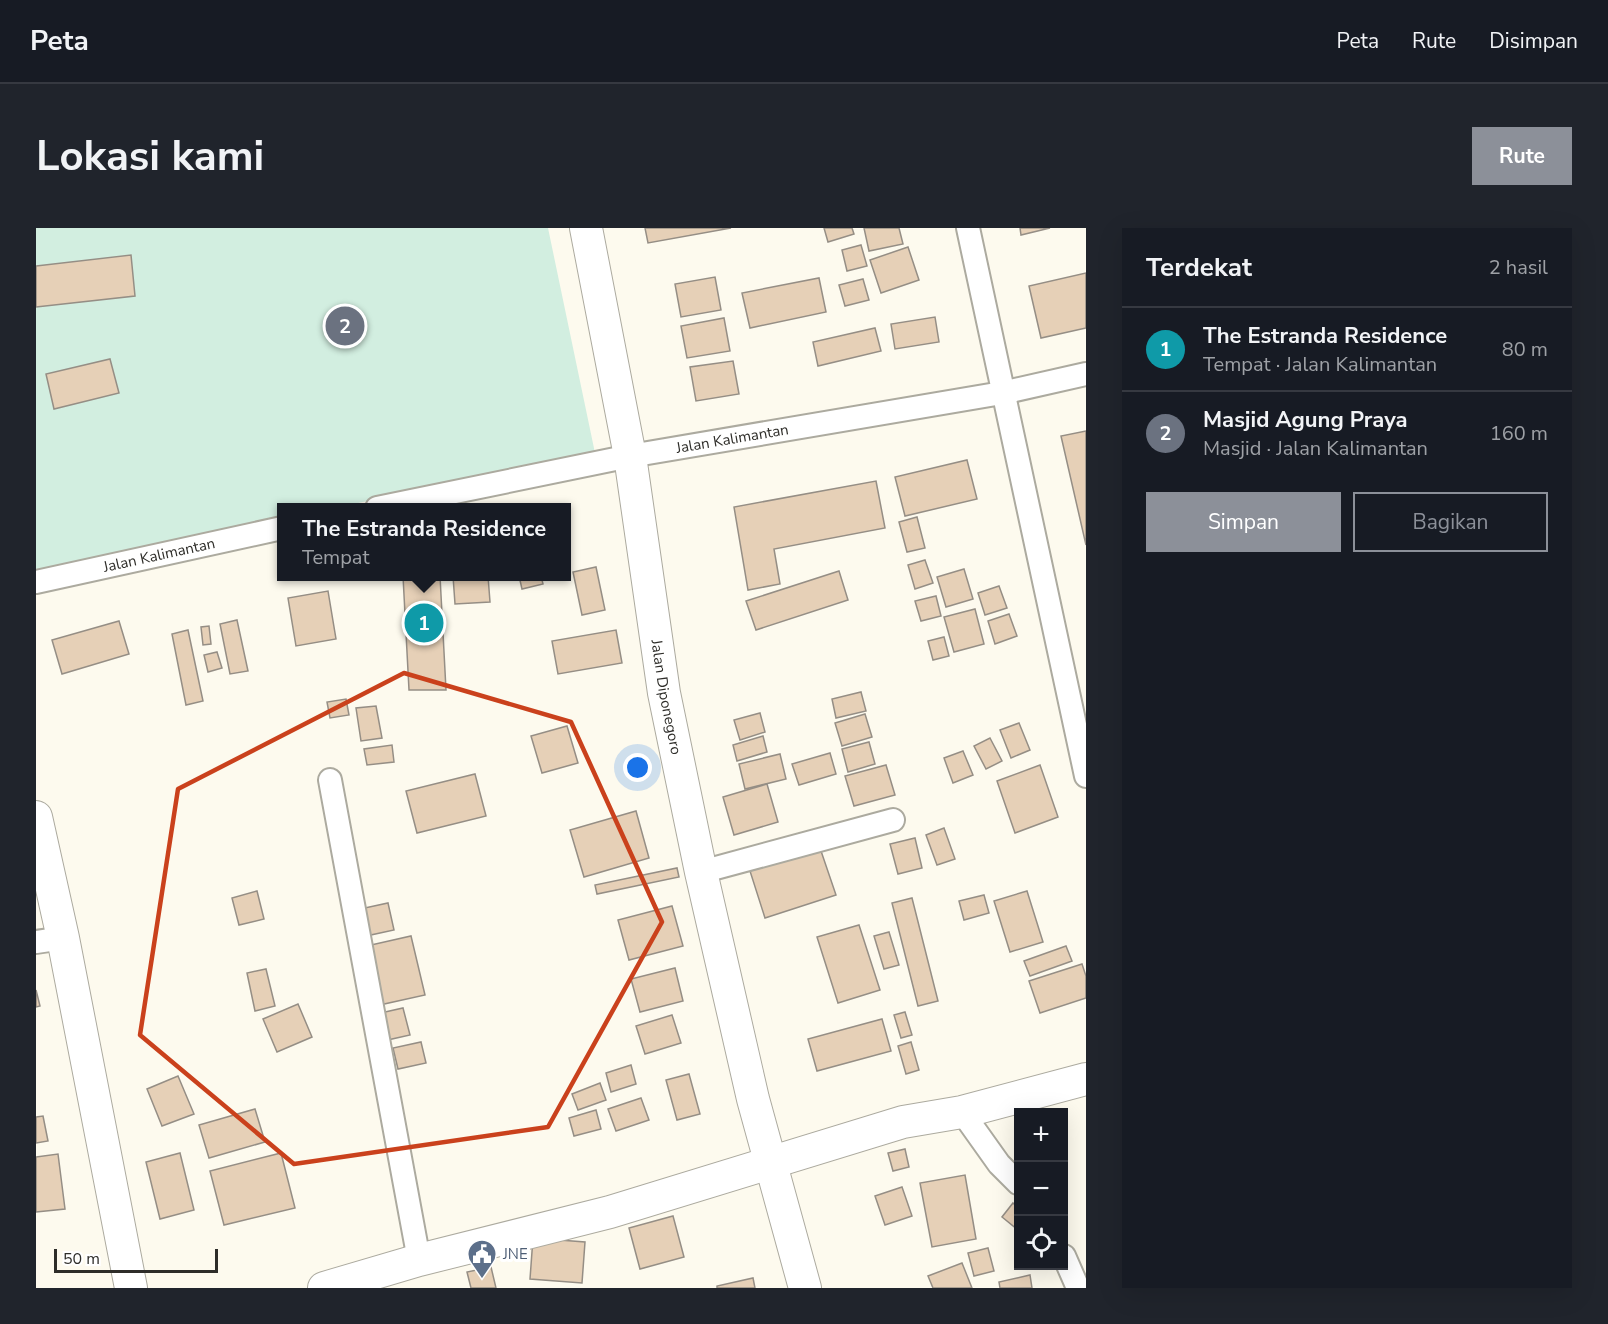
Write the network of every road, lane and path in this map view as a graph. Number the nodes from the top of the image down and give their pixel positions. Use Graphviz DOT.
graph roads {
  1 [pos="586,228"];
  2 [pos="968,228"];
  3 [pos="1086,374"];
  4 [pos="1002,393"];
  5 [pos="630,456"];
  6 [pos="397,503"];
  7 [pos="277,529"];
  8 [pos="36,582"];
  9 [pos="1086,776"];
  10 [pos="330,780"];
  11 [pos="36,817"];
  12 [pos="893,820"];
  13 [pos="701,872"];
  14 [pos="50,940"];
  15 [pos="1086,1079"];
  16 [pos="962,1112"];
  17 [pos="770,1161"];
  18 [pos="1014,1179"];
  19 [pos="419,1260"];
  20 [pos="1068,1265"];
  21 [pos="131,1288"];
  22 [pos="324,1288"];
  23 [pos="805,1288"];
  24 [pos="1078,1288"];
  1 -- 5 [label="main road, Jalan Diponegoro"];
  2 -- 4 [label="street"];
  3 -- 4 [label="street, Jalan Kalimantan"];
  4 -- 5 [label="street, Jalan Kalimantan"];
  4 -- 9 [label="street"];
  5 -- 6 [label="street, Jalan Kalimantan"];
  5 -- 13 [label="main road, Jalan Diponegoro"];
  7 -- 8 [label="street, Jalan Kalimantan"];
  10 -- 19 [label="street"];
  11 -- 14 [label="main road"];
  12 -- 13 [label="street"];
  13 -- 17 [label="main road, Jalan Diponegoro"];
  14 -- 21 [label="main road"];
  15 -- 16 [label="main road"];
  16 -- 17 [label="main road"];
  16 -- 18 [label="street"];
  17 -- 19 [label="main road"];
  17 -- 23 [label="main road, Jalan Diponegoro"];
  19 -- 22 [label="main road"];
  20 -- 24 [label="street"];
}
